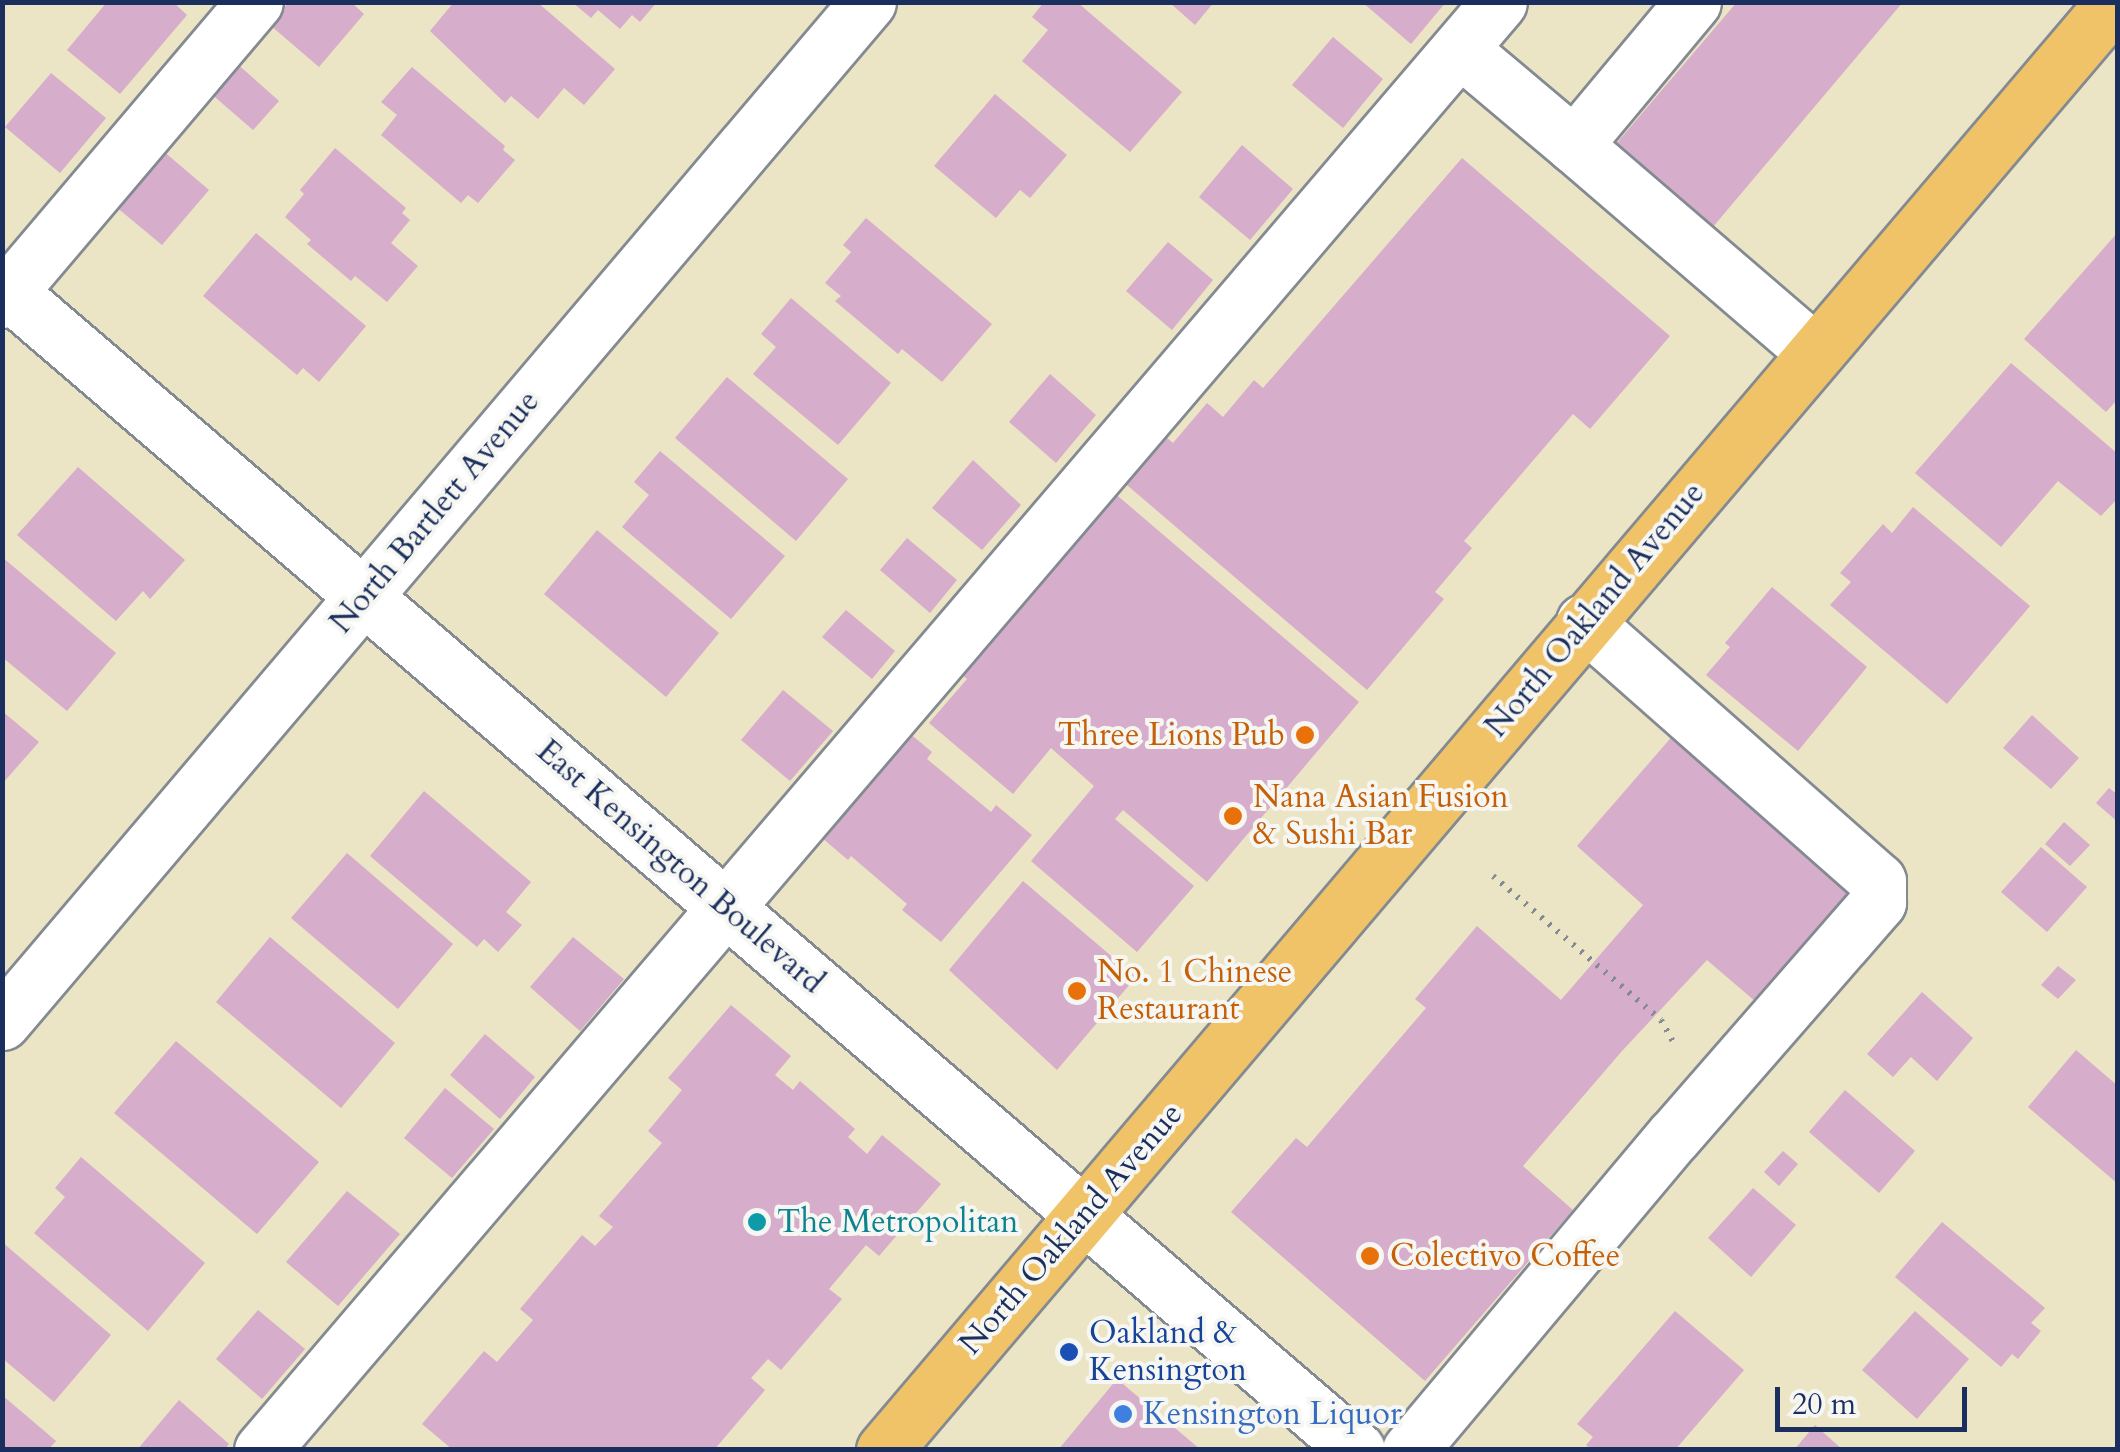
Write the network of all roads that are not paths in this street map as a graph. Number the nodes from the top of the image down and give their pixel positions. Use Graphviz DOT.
graph roads {
  1 [pos="255,2"];
  2 [pos="868,2"];
  3 [pos="1499,2"];
  4 [pos="1693,2"];
  5 [pos="2112,6"];
  6 [pos="1460,48"];
  7 [pos="1574,145"];
  8 [pos="5,293"];
  9 [pos="1815,352"];
  10 [pos="365,594"];
  11 [pos="1584,622"];
  12 [pos="727,909"];
  13 [pos="2,1022"];
  14 [pos="1084,1213"];
  15 [pos="262,1450"];
  16 [pos="884,1450"];
  17 [pos="1357,1450"];
  18 [pos="1410,1450"];
  1 -- 8 [label="street"];
  2 -- 10 [label="street, North Bartlett Avenue"];
  3 -- 6 [label="street"];
  4 -- 7 [label="street"];
  5 -- 9 [label="main road, North Oakland Avenue"];
  6 -- 7 [label="street"];
  6 -- 12 [label="street"];
  7 -- 9 [label="street"];
  8 -- 10 [label="street, East Kensington Boulevard"];
  9 -- 11 [label="main road, North Oakland Avenue"];
  10 -- 12 [label="street, East Kensington Boulevard"];
  10 -- 13 [label="street, North Bartlett Avenue"];
  11 -- 14 [label="main road, North Oakland Avenue"];
  11 -- 18 [label="street"];
  12 -- 14 [label="street, East Kensington Boulevard"];
  12 -- 15 [label="street"];
  14 -- 16 [label="main road, North Oakland Avenue"];
  14 -- 17 [label="street, East Kensington Boulevard"];
}
